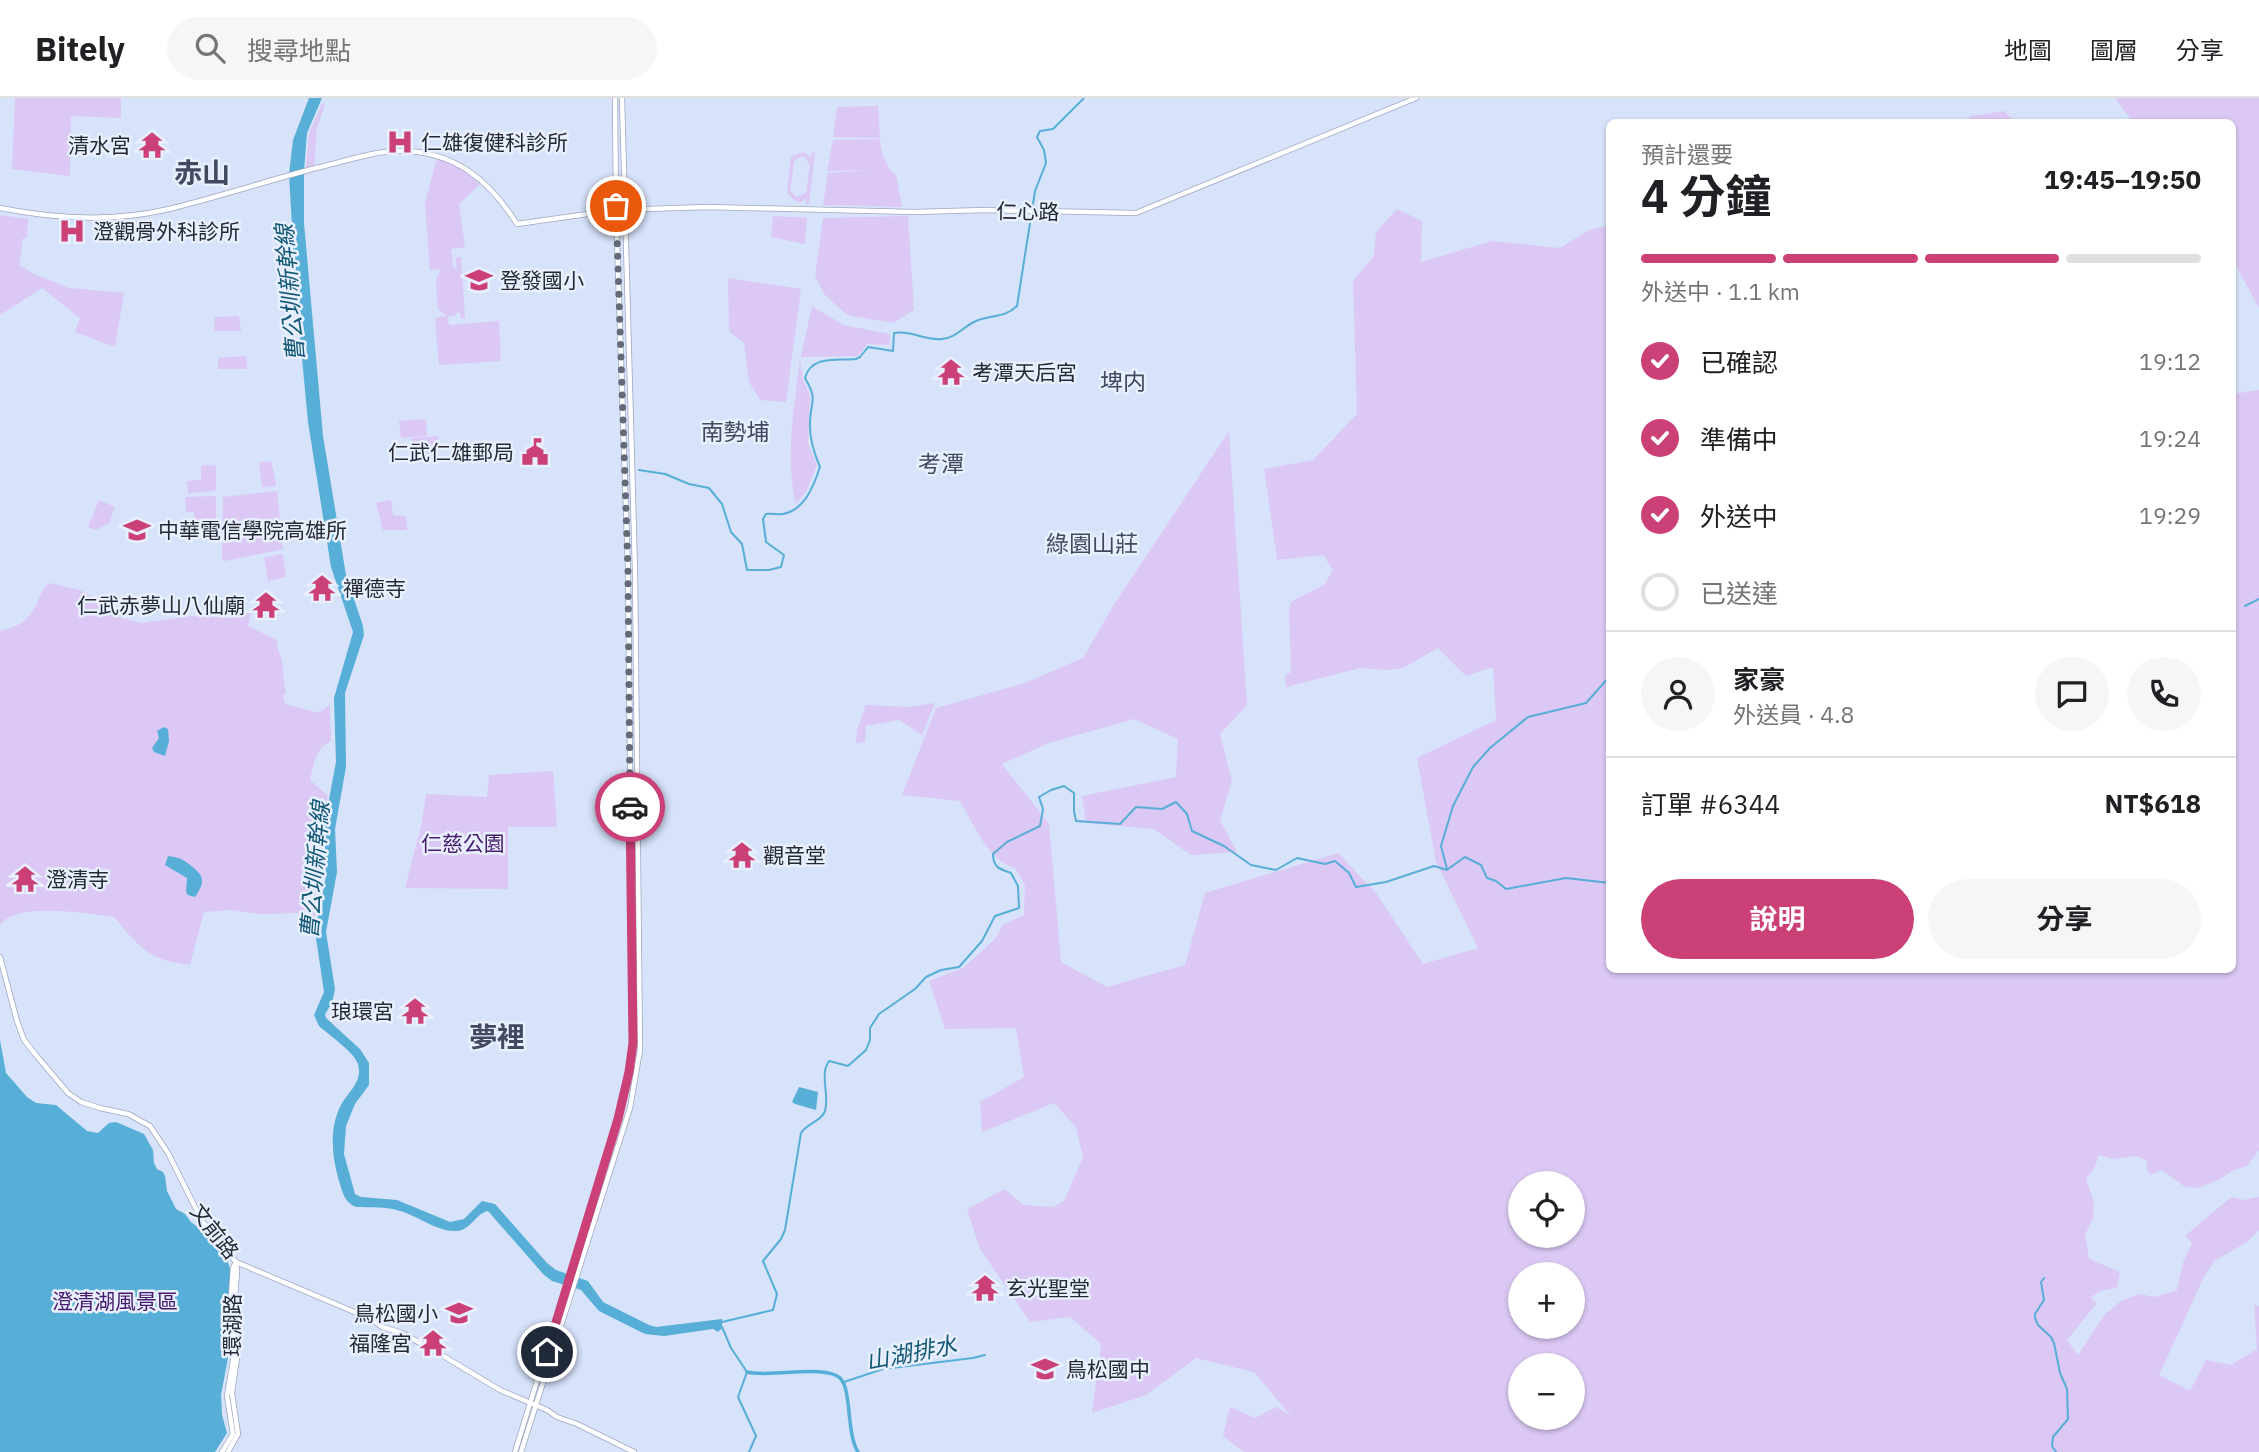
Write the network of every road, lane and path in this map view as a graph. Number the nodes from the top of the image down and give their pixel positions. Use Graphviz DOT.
graph roads {
  1 [pos="615,98"];
  2 [pos="622,98"];
  3 [pos="1416,98"];
  4 [pos="0,208"];
  5 [pos="625,209"];
  6 [pos="616,210"];
  7 [pos="0,957"];
  8 [pos="236,1262"];
  9 [pos="533,1405"];
  10 [pos="222,1452"];
  11 [pos="228,1452"];
  12 [pos="515,1452"];
  13 [pos="521,1452"];
  14 [pos="634,1452"];
  1 -- 6 [label="main road"];
  2 -- 5 [label="main road"];
  3 -- 5 [label="main road, 仁心路"];
  4 -- 6 [label="main road, 仁心路"];
  5 -- 6 [label="main road, 仁心路"];
  5 -- 9 [label="main road"];
  6 -- 9 [label="main road"];
  7 -- 8 [label="main road, 文前路"];
  8 -- 9 [label="main road, 文前路"];
  8 -- 10 [label="main road, 環湖路"];
  8 -- 11 [label="main road, 環湖路"];
  9 -- 12 [label="main road"];
  9 -- 13 [label="main road"];
  9 -- 14 [label="main road, 文前路"];
}
